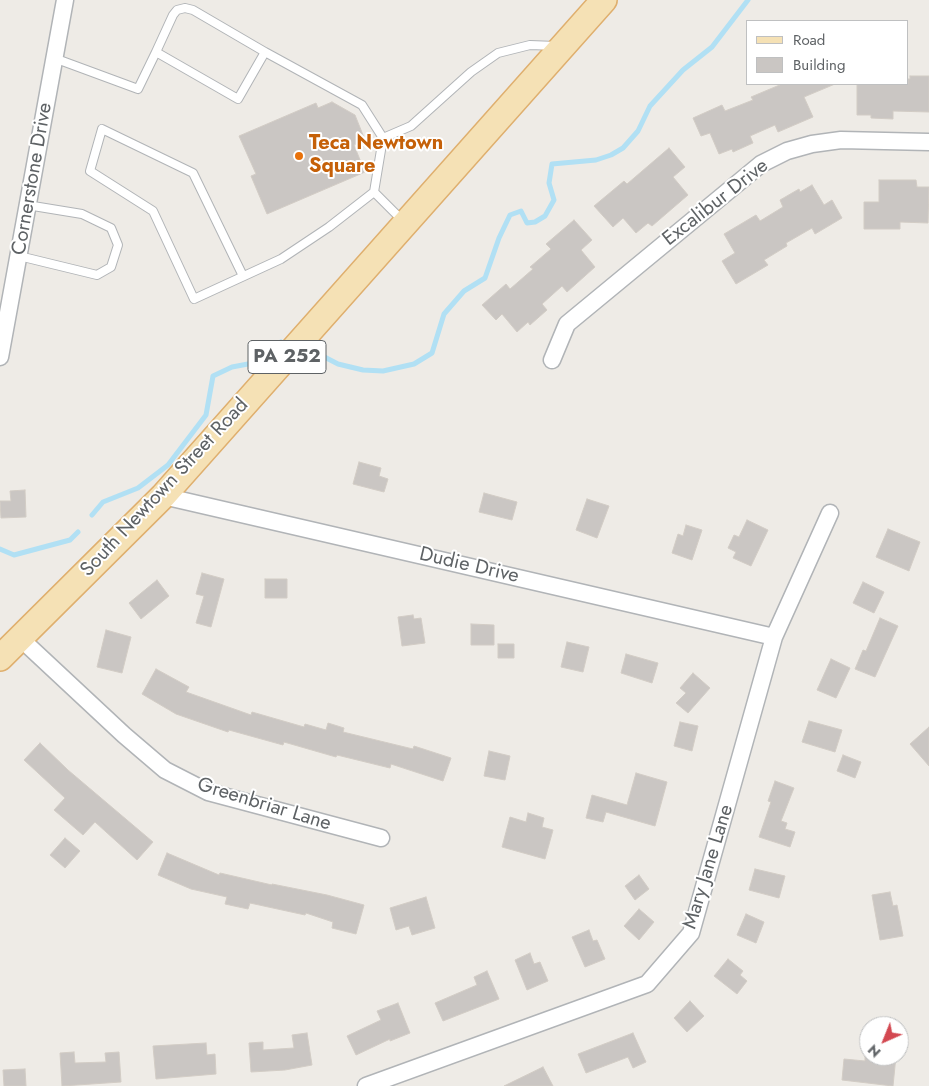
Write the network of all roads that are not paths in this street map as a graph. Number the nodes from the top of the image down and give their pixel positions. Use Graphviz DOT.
graph roads {
  1 [pos="65,0"];
  2 [pos="604,0"];
  3 [pos="563,46"];
  4 [pos="156,52"];
  5 [pos="265,52"];
  6 [pos="54,58"];
  7 [pos="383,138"];
  8 [pos="929,142"];
  9 [pos="374,192"];
  10 [pos="27,205"];
  11 [pos="406,223"];
  12 [pos="19,256"];
  13 [pos="243,276"];
  14 [pos="0,357"];
  15 [pos="552,360"];
  16 [pos="163,496"];
  17 [pos="830,513"];
  18 [pos="774,637"];
  19 [pos="20,638"];
  20 [pos="0,658"];
  21 [pos="381,838"];
  22 [pos="366,1086"];
  1 -- 6 [label="street, Cornerstone Drive"];
  2 -- 3 [label="main road, South Newtown Street Road / PA 252"];
  3 -- 7 [label="lane"];
  3 -- 11 [label="main road, South Newtown Street Road / PA 252"];
  4 -- 5 [label="lane"];
  4 -- 5 [label="lane"];
  4 -- 6 [label="lane"];
  5 -- 7 [label="lane"];
  6 -- 10 [label="street, Cornerstone Drive"];
  7 -- 9 [label="lane"];
  8 -- 15 [label="street, Excalibur Drive"];
  9 -- 11 [label="lane"];
  9 -- 13 [label="lane"];
  10 -- 12 [label="street, Cornerstone Drive"];
  10 -- 12 [label="lane"];
  11 -- 16 [label="main road, South Newtown Street Road / PA 252"];
  12 -- 14 [label="street, Cornerstone Drive"];
  13 -- 13 [label="lane"];
  16 -- 18 [label="street, Dudie Drive"];
  16 -- 19 [label="main road, South Newtown Street Road / PA 252"];
  17 -- 18 [label="street, Mary Jane Lane"];
  18 -- 22 [label="street, Mary Jane Lane"];
  19 -- 20 [label="main road, South Newtown Street Road / PA 252"];
  19 -- 21 [label="street, Greenbriar Lane"];
}
